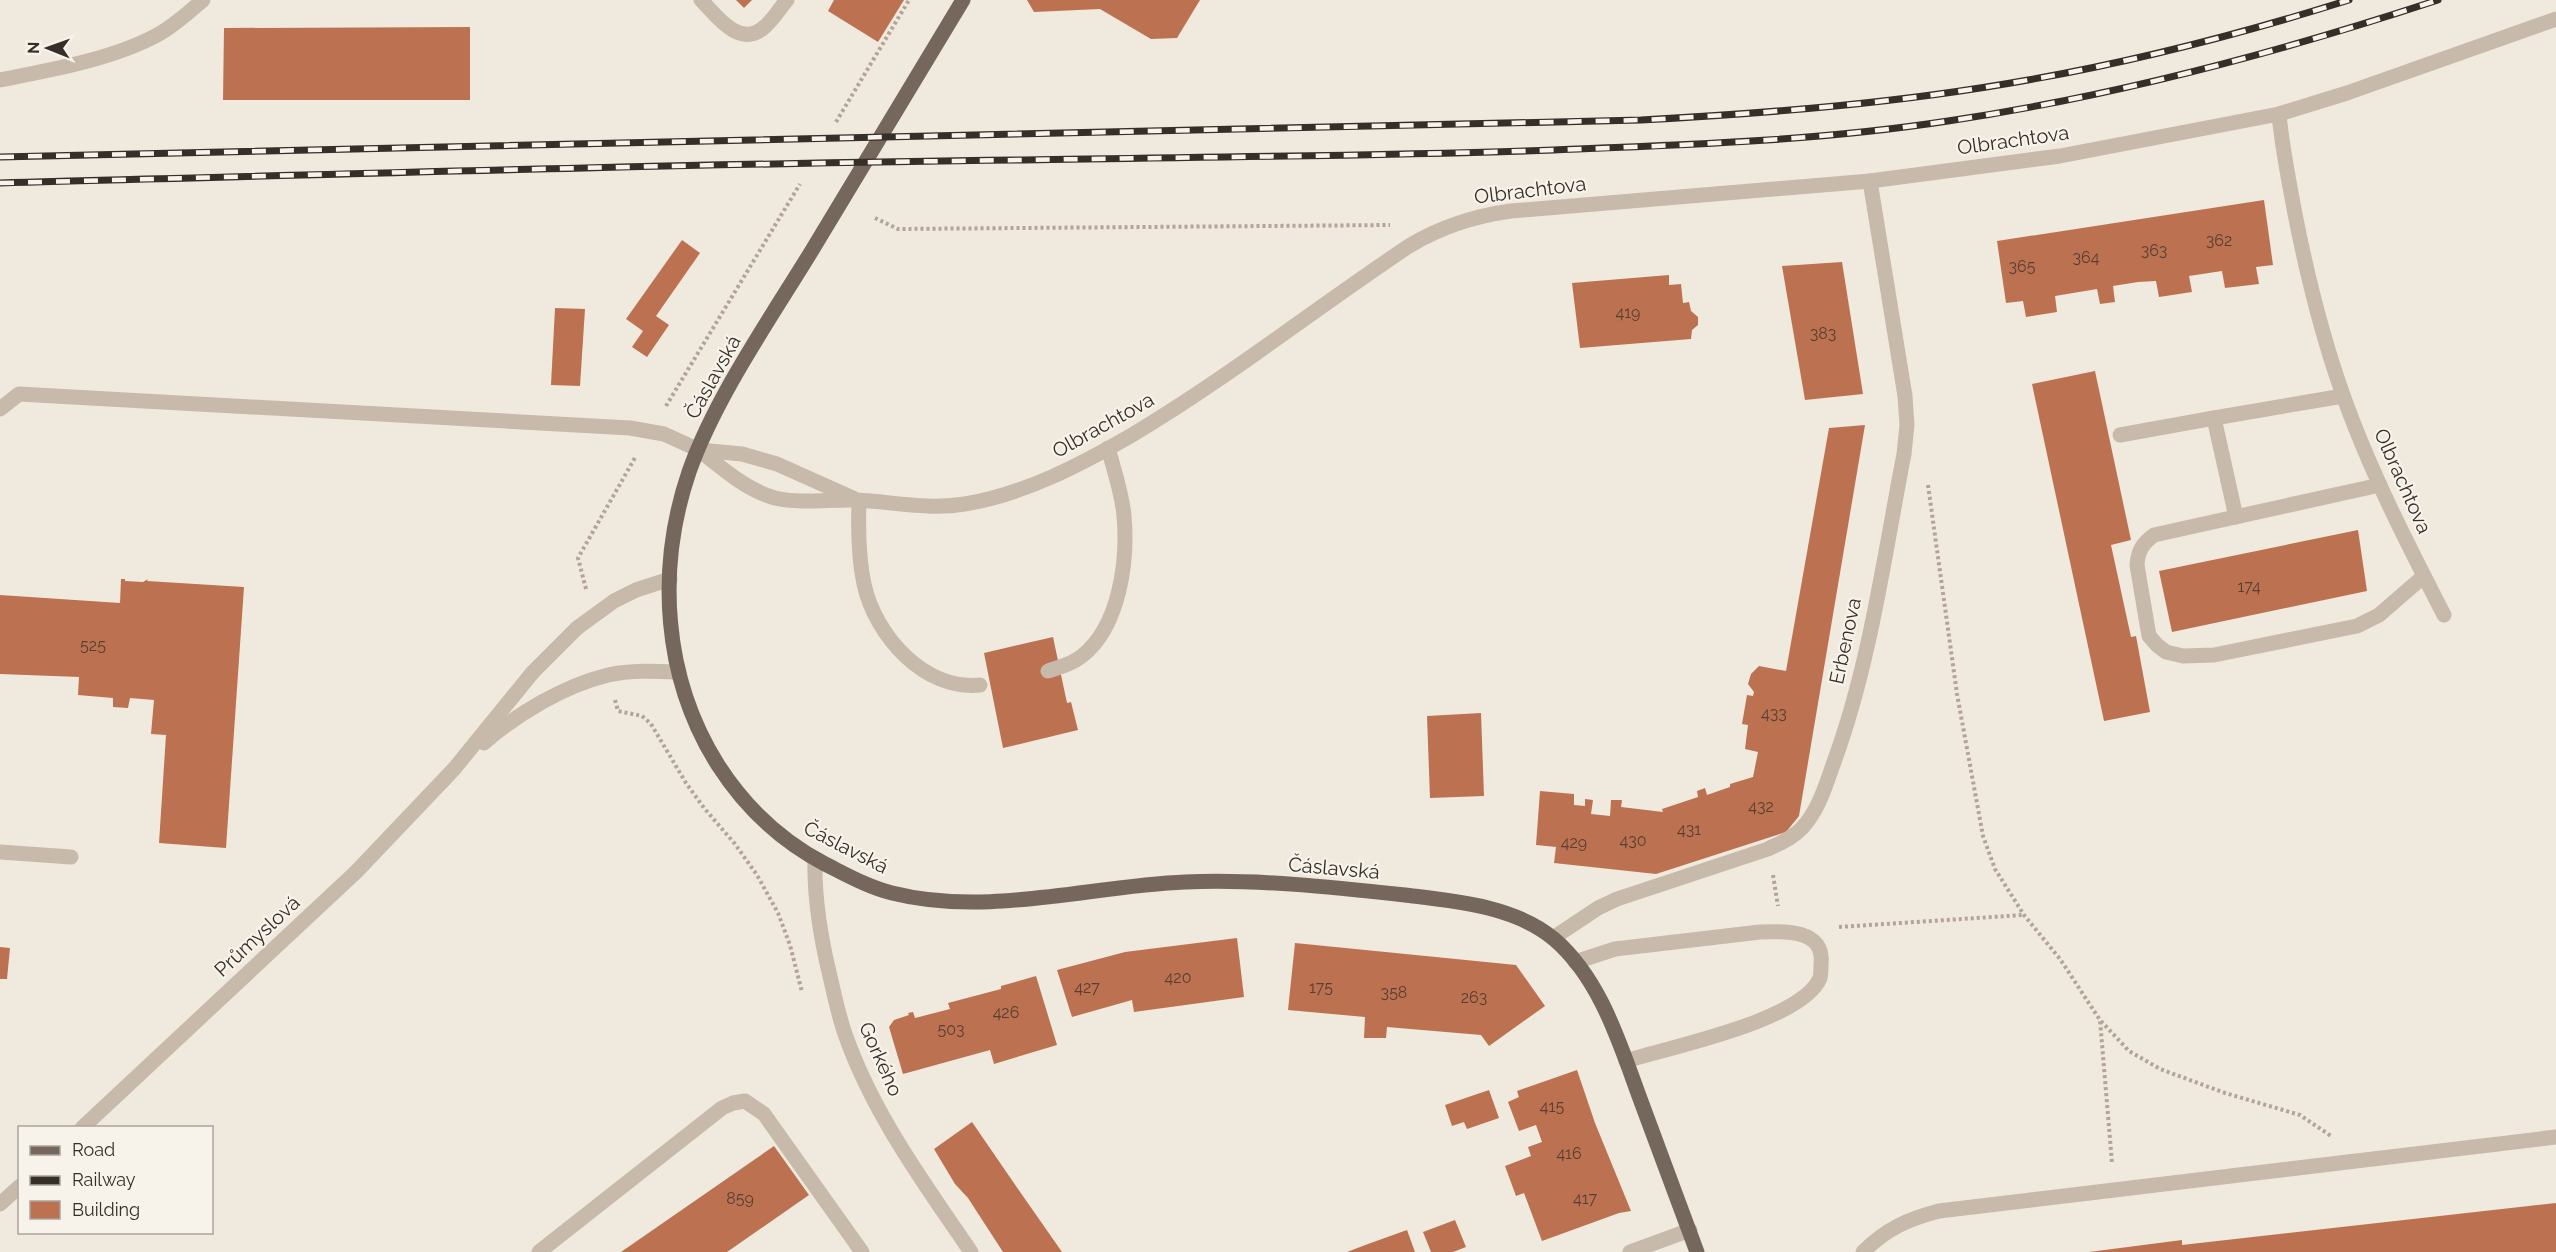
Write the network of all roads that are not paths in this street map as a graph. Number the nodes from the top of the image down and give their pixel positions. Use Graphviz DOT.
graph roads {
  1 [pos="203,0"];
  2 [pos="701,0"];
  3 [pos="787,0"];
  4 [pos="963,0"];
  5 [pos="2556,20"];
  6 [pos="0,80"];
  7 [pos="2279,114"];
  8 [pos="1870,181"];
  9 [pos="0,393"];
  10 [pos="19,394"];
  11 [pos="2343,396"];
  12 [pos="0,409"];
  13 [pos="2214,418"];
  14 [pos="2120,435"];
  15 [pos="1108,448"];
  16 [pos="699,450"];
  17 [pos="2380,485"];
  18 [pos="859,501"];
  19 [pos="2236,517"];
  20 [pos="2424,576"];
  21 [pos="670,579"];
  22 [pos="2444,615"];
  23 [pos="1048,670"];
  24 [pos="677,672"];
  25 [pos="980,685"];
  26 [pos="454,769"];
  27 [pos="0,852"];
  28 [pos="71,857"];
  29 [pos="815,859"];
  30 [pos="1553,938"];
  31 [pos="1575,962"];
  32 [pos="1626,1061"];
  33 [pos="84,1126"];
  34 [pos="2556,1137"];
  35 [pos="18,1188"];
  36 [pos="0,1204"];
  37 [pos="1690,1230"];
  38 [pos="539,1252"];
  39 [pos="862,1252"];
  40 [pos="971,1252"];
  41 [pos="1630,1252"];
  42 [pos="1698,1252"];
  43 [pos="1863,1252"];
  1 -- 6 [label="street"];
  2 -- 3 [label="street"];
  4 -- 16 [label="main road, Čáslavská"];
  5 -- 7 [label="street, Olbrachtova"];
  7 -- 8 [label="street, Olbrachtova"];
  7 -- 11 [label="street, Olbrachtova"];
  8 -- 15 [label="street, Olbrachtova"];
  8 -- 30 [label="street, Erbenova"];
  9 -- 10 [label="street"];
  10 -- 12 [label="street"];
  10 -- 16 [label="street"];
  11 -- 13 [label="street"];
  11 -- 17 [label="street, Olbrachtova"];
  13 -- 14 [label="street"];
  13 -- 19 [label="street"];
  15 -- 18 [label="street, Olbrachtova"];
  15 -- 23 [label="street"];
  16 -- 18 [label="street, Olbrachtova"];
  16 -- 18 [label="street, Olbrachtova"];
  16 -- 21 [label="main road, Čáslavská"];
  17 -- 19 [label="street"];
  17 -- 20 [label="street, Olbrachtova"];
  18 -- 25 [label="street"];
  19 -- 20 [label="street"];
  20 -- 22 [label="street, Olbrachtova"];
  21 -- 24 [label="main road, Čáslavská"];
  21 -- 26 [label="street, Průmyslová"];
  24 -- 26 [label="street, Průmyslová"];
  24 -- 29 [label="main road, Čáslavská"];
  26 -- 33 [label="street, Průmyslová"];
  27 -- 28 [label="street"];
  29 -- 30 [label="main road, Čáslavská"];
  29 -- 40 [label="street, Gorkého"];
  30 -- 31 [label="main road, Čáslavská"];
  31 -- 32 [label="main road, Čáslavská"];
  31 -- 32 [label="street"];
  32 -- 37 [label="main road, Čáslavská"];
  34 -- 43 [label="street"];
  35 -- 36 [label="street"];
  37 -- 41 [label="street"];
  37 -- 42 [label="main road, Čáslavská"];
  38 -- 39 [label="street"];
}
